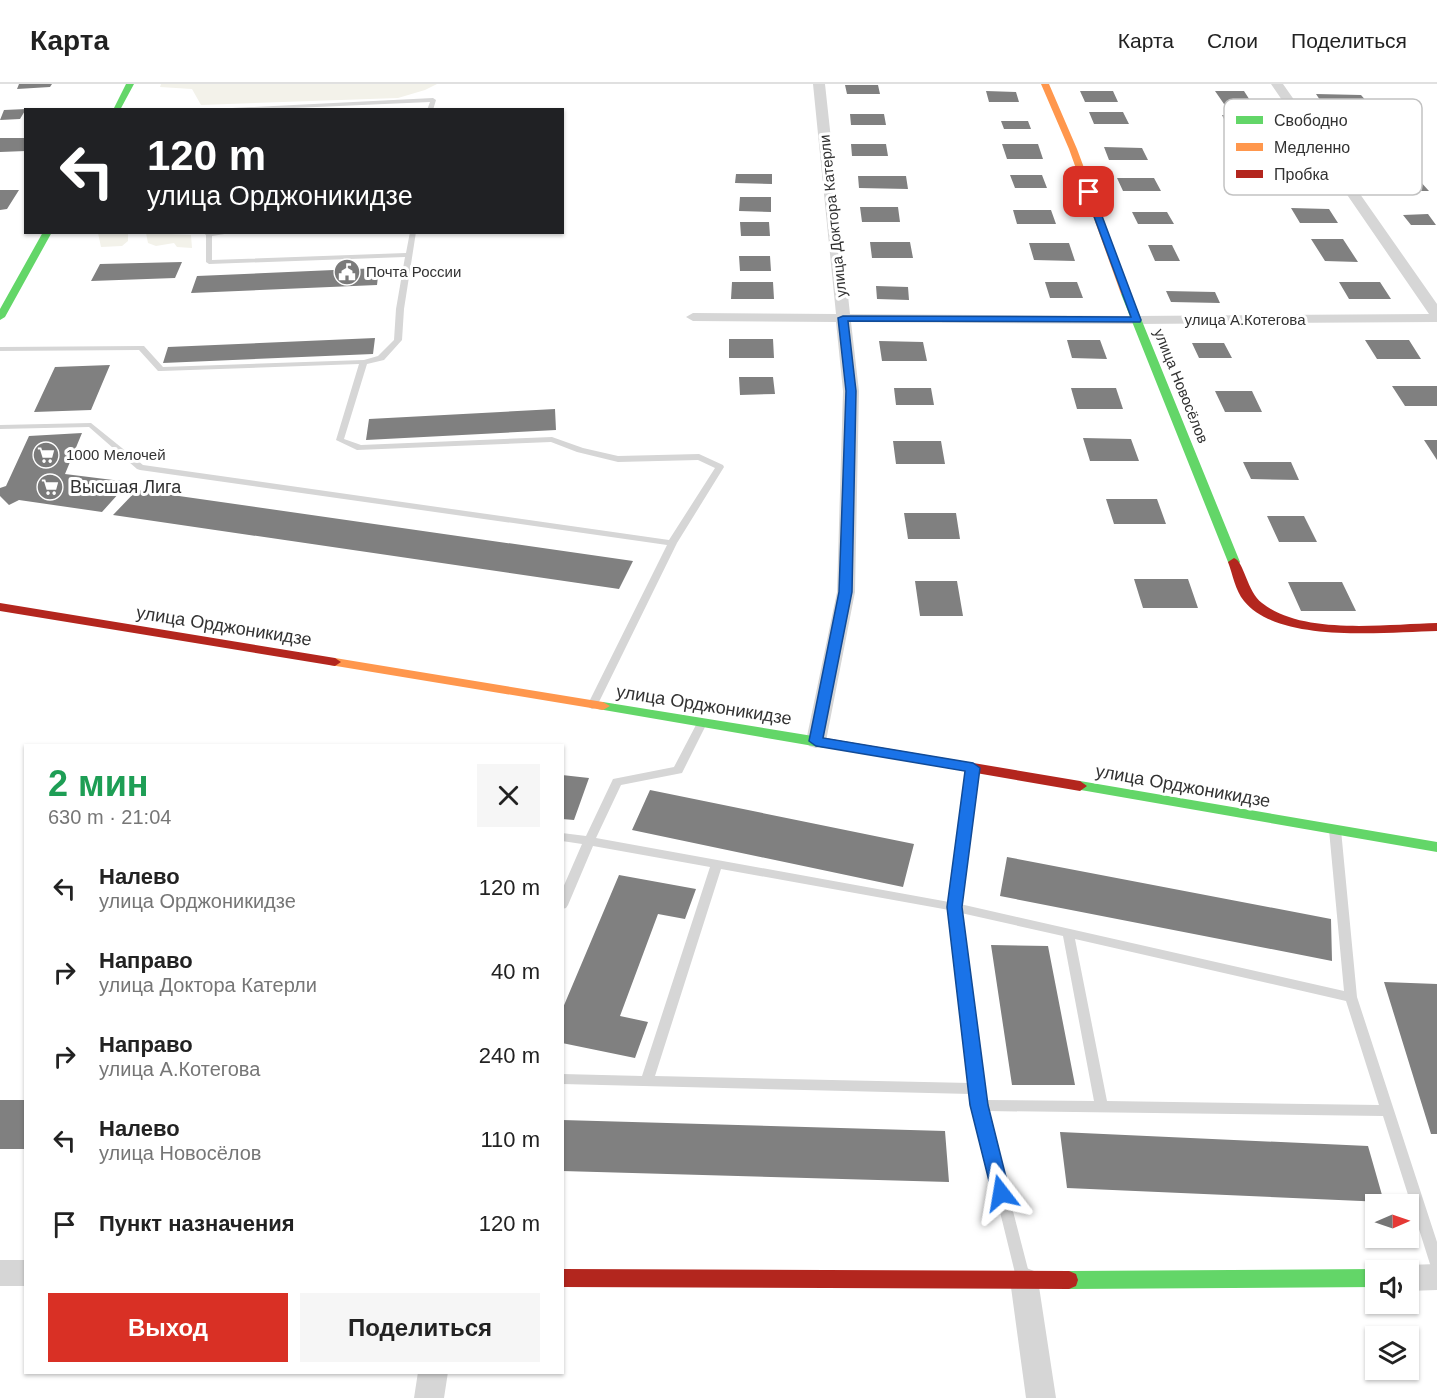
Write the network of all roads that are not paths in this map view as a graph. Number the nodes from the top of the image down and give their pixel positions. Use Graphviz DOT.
graph roads {
  1 [pos="130,84"];
  2 [pos="819,84"];
  3 [pos="1045,84"];
  4 [pos="1277,84"];
  5 [pos="1287,99"];
  6 [pos="117,108"];
  7 [pos="243,108"];
  8 [pos="431,108"];
  9 [pos="1354,195"];
  10 [pos="47,234"];
  11 [pos="207,234"];
  12 [pos="413,234"];
  13 [pos="409,255"];
  14 [pos="1437,314"];
  15 [pos="0,317"];
  16 [pos="693,317"];
  17 [pos="843,318"];
  18 [pos="1437,318"];
  19 [pos="1136,320"];
  20 [pos="0,349"];
  21 [pos="364,362"];
  22 [pos="0,427"];
  23 [pos="672,543"];
  24 [pos="0,607"];
  25 [pos="1437,627"];
  26 [pos="592,705"];
  27 [pos="702,723"];
  28 [pos="816,741"];
  29 [pos="973,768"];
  30 [pos="1335,830"];
  31 [pos="564,837"];
  32 [pos="589,841"];
  33 [pos="1437,847"];
  34 [pos="717,864"];
  35 [pos="564,899"];
  36 [pos="954,907"];
  37 [pos="1068,933"];
  38 [pos="1351,997"];
  39 [pos="564,1079"];
  40 [pos="647,1081"];
  41 [pos="977,1089"];
  42 [pos="979,1105"];
  43 [pos="1101,1107"];
  44 [pos="1389,1111"];
  45 [pos="1437,1264"];
  46 [pos="0,1273"];
  47 [pos="24,1273"];
  48 [pos="1437,1277"];
  49 [pos="564,1278"];
  50 [pos="1365,1278"];
  51 [pos="1419,1278"];
  52 [pos="1024,1281"];
  53 [pos="433,1374"];
  54 [pos="429,1398"];
  55 [pos="1041,1398"];
  1 -- 6 [label="street"];
  2 -- 17 [label="street, улица Доктора Катерли"];
  3 -- 19 [label="street, улица Новосёлов"];
  4 -- 5 [label="street"];
  7 -- 8 [label="lane"];
  9 -- 14 [label="street"];
  10 -- 15 [label="street"];
  11 -- 13 [label="lane"];
  12 -- 13 [label="lane"];
  13 -- 21 [label="lane"];
  16 -- 17 [label="street, улица А.Котегова"];
  17 -- 19 [label="street, улица А.Котегова"];
  17 -- 28 [label="street, улица Доктора Катерли"];
  18 -- 19 [label="street, улица А.Котегова"];
  19 -- 25 [label="street, улица Новосёлов"];
  20 -- 21 [label="lane"];
  21 -- 23 [label="lane"];
  22 -- 23 [label="lane"];
  23 -- 26 [label="lane"];
  24 -- 26 [label="street, улица Орджоникидзе"];
  26 -- 27 [label="street, улица Орджоникидзе"];
  27 -- 28 [label="street, улица Орджоникидзе"];
  27 -- 32 [label="lane"];
  28 -- 29 [label="street, улица Орджоникидзе"];
  29 -- 30 [label="street, улица Орджоникидзе"];
  29 -- 36 [label="lane"];
  30 -- 33 [label="street, улица Орджоникидзе"];
  30 -- 38 [label="lane"];
  31 -- 32 [label="lane"];
  32 -- 34 [label="lane"];
  32 -- 35 [label="lane"];
  34 -- 36 [label="lane"];
  34 -- 40 [label="lane"];
  36 -- 37 [label="lane"];
  36 -- 41 [label="lane"];
  37 -- 38 [label="lane"];
  37 -- 43 [label="lane"];
  38 -- 44 [label="lane"];
  39 -- 40 [label="lane"];
  40 -- 41 [label="lane"];
  41 -- 42 [label="lane"];
  42 -- 43 [label="lane"];
  42 -- 52 [label="lane"];
  43 -- 44 [label="lane"];
  44 -- 45 [label="lane"];
  46 -- 47 [label="street"];
  48 -- 51 [label="street"];
  49 -- 52 [label="street"];
  50 -- 52 [label="street"];
  52 -- 55 [label="street"];
  53 -- 54 [label="street"];
}
